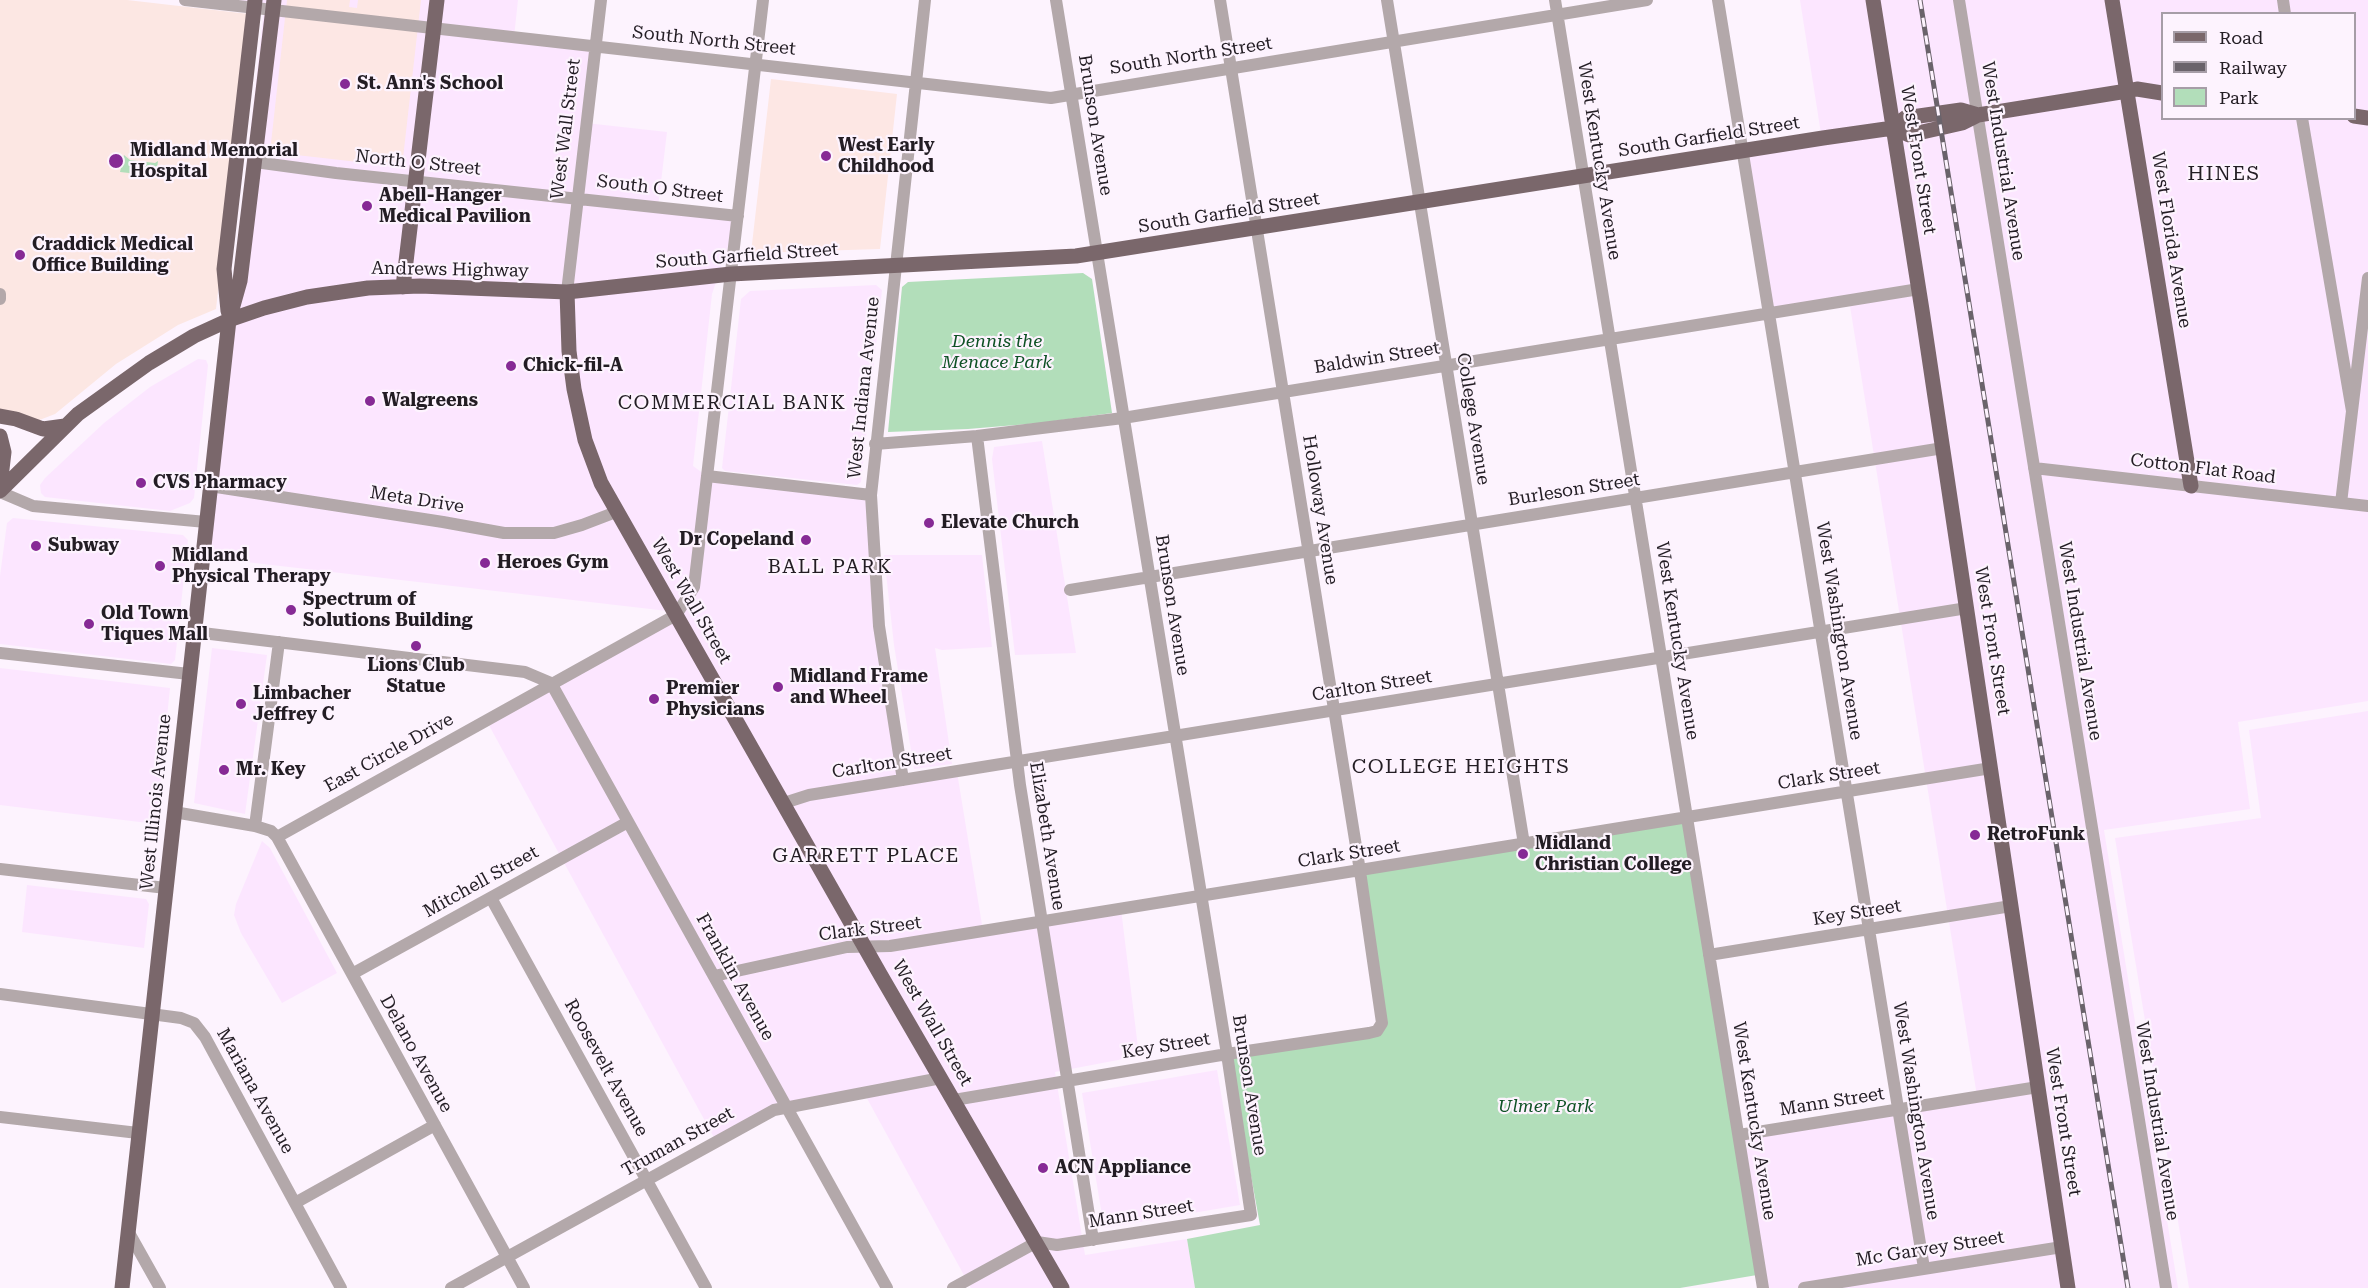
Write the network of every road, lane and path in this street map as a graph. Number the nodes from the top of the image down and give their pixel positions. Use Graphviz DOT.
graph roads {
  1 [pos="184,0"];
  2 [pos="437,0"];
  3 [pos="601,0"];
  4 [pos="763,0"];
  5 [pos="925,0"];
  6 [pos="1056,0"];
  7 [pos="1220,0"];
  8 [pos="1387,0"];
  9 [pos="1555,0"];
  10 [pos="1647,0"];
  11 [pos="1718,0"];
  12 [pos="1873,0"];
  13 [pos="1959,0"];
  14 [pos="2112,0"];
  15 [pos="254,4"];
  16 [pos="273,5"];
  17 [pos="1557,14"];
  18 [pos="433,28"];
  19 [pos="1394,42"];
  20 [pos="596,46"];
  21 [pos="756,64"];
  22 [pos="1231,68"];
  23 [pos="916,82"];
  24 [pos="2127,91"];
  25 [pos="2161,93"];
  26 [pos="1071,94"];
  27 [pos="1978,115"];
  28 [pos="2302,120"];
  29 [pos="1893,129"];
  30 [pos="1743,151"];
  31 [pos="255,162"];
  32 [pos="1584,177"];
  33 [pos="415,181"];
  34 [pos="577,198"];
  35 [pos="1420,203"];
  36 [pos="738,216"];
  37 [pos="1257,229"];
  38 [pos="1097,253"];
  39 [pos="895,266"];
  40 [pos="731,274"];
  41 [pos="2368,278"];
  42 [pos="403,287"];
  43 [pos="1919,289"];
  44 [pos="567,292"];
  45 [pos="0,294"];
  46 [pos="0,299"];
  47 [pos="1769,312"];
  48 [pos="229,320"];
  49 [pos="1610,339"];
  50 [pos="1446,365"];
  51 [pos="1282,392"];
  52 [pos="2352,411"];
  53 [pos="0,416"];
  54 [pos="1123,418"];
  55 [pos="65,426"];
  56 [pos="0,436"];
  57 [pos="977,436"];
  58 [pos="875,444"];
  59 [pos="1943,448"];
  60 [pos="2034,468"];
  61 [pos="1795,472"];
  62 [pos="707,476"];
  63 [pos="0,486"];
  64 [pos="210,486"];
  65 [pos="2191,486"];
  66 [pos="0,492"];
  67 [pos="871,495"];
  68 [pos="1636,498"];
  69 [pos="2341,503"];
  70 [pos="2368,506"];
  71 [pos="616,512"];
  72 [pos="206,522"];
  73 [pos="1472,525"];
  74 [pos="1309,551"];
  75 [pos="1149,576"];
  76 [pos="1070,590"];
  77 [pos="1967,608"];
  78 [pos="676,615"];
  79 [pos="194,632"];
  80 [pos="1821,632"];
  81 [pos="279,642"];
  82 [pos="0,653"];
  83 [pos="1661,657"];
  84 [pos="189,674"];
  85 [pos="551,683"];
  86 [pos="1498,684"];
  87 [pos="1334,711"];
  88 [pos="1175,736"];
  89 [pos="1017,761"];
  90 [pos="1991,768"];
  91 [pos="903,780"];
  92 [pos="1846,792"];
  93 [pos="784,803"];
  94 [pos="174,812"];
  95 [pos="1687,818"];
  96 [pos="628,822"];
  97 [pos="255,826"];
  98 [pos="277,837"];
  99 [pos="1524,844"];
  100 [pos="0,869"];
  101 [pos="1360,871"];
  102 [pos="166,888"];
  103 [pos="1201,896"];
  104 [pos="491,898"];
  105 [pos="2011,906"];
  106 [pos="1042,922"];
  107 [pos="1869,930"];
  108 [pos="865,947"];
  109 [pos="1709,955"];
  110 [pos="352,974"];
  111 [pos="714,976"];
  112 [pos="0,994"];
  113 [pos="152,1015"];
  114 [pos="1381,1026"];
  115 [pos="1227,1054"];
  116 [pos="941,1078"];
  117 [pos="1067,1080"];
  118 [pos="2038,1087"];
  119 [pos="954,1100"];
  120 [pos="787,1108"];
  121 [pos="1898,1110"];
  122 [pos="0,1117"];
  123 [pos="435,1125"];
  124 [pos="138,1133"];
  125 [pos="1738,1135"];
  126 [pos="647,1180"];
  127 [pos="295,1203"];
  128 [pos="1251,1215"];
  129 [pos="129,1231"];
  130 [pos="1093,1240"];
  131 [pos="1037,1242"];
  132 [pos="2062,1247"];
  133 [pos="507,1257"];
  134 [pos="1924,1268"];
  135 [pos="122,1288"];
  136 [pos="160,1288"];
  137 [pos="341,1288"];
  138 [pos="451,1288"];
  139 [pos="524,1288"];
  140 [pos="706,1288"];
  141 [pos="887,1288"];
  142 [pos="953,1288"];
  143 [pos="1062,1288"];
  144 [pos="1763,1288"];
  145 [pos="1804,1288"];
  146 [pos="2068,1288"];
  147 [pos="2166,1288"];
  1 -- 15 [label="street, South North Street"];
  2 -- 18 [label="main road"];
  3 -- 20 [label="street, West Wall Street"];
  4 -- 21 [label="street"];
  5 -- 23 [label="street, West Indiana Avenue"];
  6 -- 26 [label="street, Brunson Avenue"];
  7 -- 22 [label="street, Holloway Avenue"];
  8 -- 19 [label="street, College Avenue"];
  9 -- 17 [label="street, West Kentucky Avenue"];
  10 -- 17 [label="street, South North Street"];
  11 -- 30 [label="street, West Washington Avenue"];
  12 -- 29 [label="main road, West Front Street"];
  13 -- 27 [label="street, West Industrial Avenue"];
  14 -- 24 [label="main road, West Florida Avenue"];
  15 -- 16 [label="street, South North Street"];
  15 -- 48 [label="main road, West Illinois Avenue"];
  16 -- 18 [label="street, South North Street"];
  16 -- 31 [label="main road, West Illinois Avenue"];
  17 -- 19 [label="street, South North Street"];
  17 -- 32 [label="street, West Kentucky Avenue"];
  18 -- 20 [label="street, South North Street"];
  18 -- 33 [label="main road"];
  19 -- 22 [label="street, South North Street"];
  19 -- 35 [label="street, College Avenue"];
  20 -- 21 [label="street, South North Street"];
  20 -- 34 [label="street, West Wall Street"];
  21 -- 23 [label="street, South North Street"];
  21 -- 36 [label="street"];
  22 -- 26 [label="street, South North Street"];
  22 -- 37 [label="street, Holloway Avenue"];
  23 -- 26 [label="street, South North Street"];
  23 -- 39 [label="street, West Indiana Avenue"];
  24 -- 25 [label="main road, South Garfield Street"];
  24 -- 27 [label="main road, South Garfield Street"];
  24 -- 65 [label="main road, West Florida Avenue"];
  26 -- 38 [label="street, Brunson Avenue"];
  27 -- 29 [label="main road, South Garfield Street"];
  27 -- 60 [label="street, West Industrial Avenue"];
  28 -- 52 [label="street"];
  29 -- 30 [label="main road, South Garfield Street"];
  29 -- 43 [label="main road, West Front Street"];
  30 -- 32 [label="main road, South Garfield Street"];
  30 -- 47 [label="street, West Washington Avenue"];
  31 -- 33 [label="street, North O Street"];
  31 -- 48 [label="main road, West Illinois Avenue"];
  32 -- 35 [label="main road, South Garfield Street"];
  32 -- 49 [label="street, West Kentucky Avenue"];
  33 -- 34 [label="street, North O Street"];
  33 -- 42 [label="main road"];
  34 -- 36 [label="street, South O Street"];
  34 -- 44 [label="street, West Wall Street"];
  35 -- 37 [label="main road, South Garfield Street"];
  35 -- 50 [label="street, College Avenue"];
  36 -- 40 [label="street"];
  37 -- 38 [label="main road, South Garfield Street"];
  37 -- 51 [label="street, Holloway Avenue"];
  38 -- 39 [label="main road, South Garfield Street"];
  38 -- 54 [label="street, Brunson Avenue"];
  39 -- 40 [label="main road, South Garfield Street"];
  39 -- 58 [label="street, West Indiana Avenue"];
  40 -- 44 [label="main road, South Garfield Street"];
  40 -- 62 [label="street"];
  41 -- 52 [label="street"];
  42 -- 44 [label="main road, Andrews Highway"];
  42 -- 48 [label="main road, Andrews Highway"];
  43 -- 47 [label="street, Baldwin Street"];
  43 -- 59 [label="main road, West Front Street"];
  44 -- 71 [label="main road, West Wall Street"];
  45 -- 46 [label="street"];
  47 -- 49 [label="street, Baldwin Street"];
  47 -- 61 [label="street, West Washington Avenue"];
  48 -- 55 [label="main road, Andrews Highway"];
  48 -- 64 [label="main road, West Illinois Avenue"];
  49 -- 50 [label="street, Baldwin Street"];
  49 -- 68 [label="street, West Kentucky Avenue"];
  50 -- 51 [label="street, Baldwin Street"];
  50 -- 73 [label="street, College Avenue"];
  51 -- 54 [label="street, Baldwin Street"];
  51 -- 74 [label="street, Holloway Avenue"];
  52 -- 69 [label="street"];
  53 -- 55 [label="main road"];
  54 -- 57 [label="street, Baldwin Street"];
  54 -- 75 [label="street, Brunson Avenue"];
  55 -- 66 [label="main road, Andrews Highway"];
  56 -- 63 [label="main road"];
  57 -- 58 [label="street, Baldwin Street"];
  57 -- 89 [label="street, Elizabeth Avenue"];
  58 -- 67 [label="street, West Indiana Avenue"];
  59 -- 61 [label="street, Burleson Street"];
  59 -- 77 [label="main road, West Front Street"];
  60 -- 65 [label="street, Cotton Flat Road"];
  60 -- 147 [label="street, West Industrial Avenue"];
  61 -- 68 [label="street, Burleson Street"];
  61 -- 80 [label="street, West Washington Avenue"];
  62 -- 67 [label="street"];
  62 -- 78 [label="street"];
  64 -- 71 [label="street, Meta Drive"];
  64 -- 72 [label="main road, West Illinois Avenue"];
  65 -- 69 [label="street, Cotton Flat Road"];
  66 -- 72 [label="street"];
  67 -- 91 [label="street, West Indiana Avenue"];
  68 -- 73 [label="street, Burleson Street"];
  68 -- 83 [label="street, West Kentucky Avenue"];
  69 -- 70 [label="street, Cotton Flat Road"];
  71 -- 78 [label="main road, West Wall Street"];
  72 -- 79 [label="main road, West Illinois Avenue"];
  73 -- 74 [label="street, Burleson Street"];
  73 -- 86 [label="street, College Avenue"];
  74 -- 75 [label="street, Burleson Street"];
  74 -- 87 [label="street, Holloway Avenue"];
  75 -- 76 [label="street, Burleson Street"];
  75 -- 88 [label="street, Brunson Avenue"];
  77 -- 80 [label="street, Carlton Street"];
  77 -- 90 [label="main road, West Front Street"];
  78 -- 85 [label="street, East Circle Drive"];
  78 -- 93 [label="main road, West Wall Street"];
  79 -- 81 [label="street"];
  79 -- 84 [label="main road, West Illinois Avenue"];
  80 -- 83 [label="street, Carlton Street"];
  80 -- 92 [label="street, West Washington Avenue"];
  81 -- 85 [label="street"];
  81 -- 97 [label="street"];
  82 -- 84 [label="street"];
  83 -- 86 [label="street, Carlton Street"];
  83 -- 95 [label="street, West Kentucky Avenue"];
  84 -- 94 [label="main road, West Illinois Avenue"];
  85 -- 96 [label="street, Franklin Avenue"];
  85 -- 98 [label="street, East Circle Drive"];
  86 -- 87 [label="street, Carlton Street"];
  86 -- 99 [label="street, College Avenue"];
  87 -- 88 [label="street, Carlton Street"];
  87 -- 101 [label="street, Holloway Avenue"];
  88 -- 89 [label="street, Carlton Street"];
  88 -- 103 [label="street, Brunson Avenue"];
  89 -- 91 [label="street, Carlton Street"];
  89 -- 106 [label="street, Elizabeth Avenue"];
  90 -- 92 [label="street, Clark Street"];
  90 -- 105 [label="main road, West Front Street"];
  91 -- 93 [label="street, Carlton Street"];
  92 -- 95 [label="street, Clark Street"];
  92 -- 107 [label="street, West Washington Avenue"];
  93 -- 108 [label="main road, West Wall Street"];
  94 -- 97 [label="street"];
  94 -- 102 [label="main road, West Illinois Avenue"];
  95 -- 99 [label="street, Clark Street"];
  95 -- 109 [label="street, West Kentucky Avenue"];
  96 -- 104 [label="street, Mitchell Street"];
  96 -- 111 [label="street, Franklin Avenue"];
  97 -- 98 [label="street"];
  98 -- 110 [label="street, Delano Avenue"];
  99 -- 101 [label="street, Clark Street"];
  100 -- 102 [label="street"];
  101 -- 103 [label="street, Clark Street"];
  101 -- 114 [label="street, Holloway Avenue"];
  102 -- 113 [label="main road, West Illinois Avenue"];
  103 -- 106 [label="street, Clark Street"];
  103 -- 115 [label="street, Brunson Avenue"];
  104 -- 110 [label="street, Mitchell Street"];
  104 -- 126 [label="street, Roosevelt Avenue"];
  105 -- 107 [label="street, Key Street"];
  105 -- 118 [label="main road, West Front Street"];
  106 -- 108 [label="street, Clark Street"];
  106 -- 117 [label="street, Elizabeth Avenue"];
  107 -- 109 [label="street, Key Street"];
  107 -- 121 [label="street, West Washington Avenue"];
  108 -- 111 [label="street, Clark Street"];
  108 -- 116 [label="main road, West Wall Street"];
  109 -- 125 [label="street, West Kentucky Avenue"];
  110 -- 123 [label="street, Delano Avenue"];
  111 -- 120 [label="street, Franklin Avenue"];
  112 -- 113 [label="street, Mariana Avenue"];
  113 -- 124 [label="main road, West Illinois Avenue"];
  113 -- 127 [label="street, Mariana Avenue"];
  114 -- 115 [label="street, Key Street"];
  115 -- 117 [label="street, Key Street"];
  115 -- 128 [label="street, Brunson Avenue"];
  116 -- 119 [label="main road, West Wall Street"];
  116 -- 120 [label="street, Truman Street"];
  117 -- 119 [label="street, Key Street"];
  117 -- 130 [label="street, Elizabeth Avenue"];
  118 -- 121 [label="street, Mann Street"];
  118 -- 132 [label="main road, West Front Street"];
  119 -- 131 [label="main road, West Wall Street"];
  120 -- 126 [label="street, Truman Street"];
  120 -- 141 [label="street, Franklin Avenue"];
  121 -- 125 [label="street, Mann Street"];
  121 -- 134 [label="street, West Washington Avenue"];
  122 -- 124 [label="street"];
  123 -- 127 [label="street"];
  123 -- 133 [label="street, Delano Avenue"];
  124 -- 129 [label="main road, West Illinois Avenue"];
  125 -- 144 [label="street, West Kentucky Avenue"];
  126 -- 133 [label="street, Truman Street"];
  126 -- 140 [label="street, Roosevelt Avenue"];
  127 -- 137 [label="street, Mariana Avenue"];
  128 -- 130 [label="street, Mann Street"];
  129 -- 135 [label="main road, West Illinois Avenue"];
  129 -- 136 [label="street"];
  130 -- 131 [label="street, Mann Street"];
  131 -- 142 [label="street"];
  131 -- 143 [label="main road, West Wall Street"];
  132 -- 134 [label="street, Mc Garvey Street"];
  132 -- 146 [label="main road, West Front Street"];
  133 -- 138 [label="street, Truman Street"];
  133 -- 139 [label="street, Delano Avenue"];
  134 -- 145 [label="street, Mc Garvey Street"];
}
